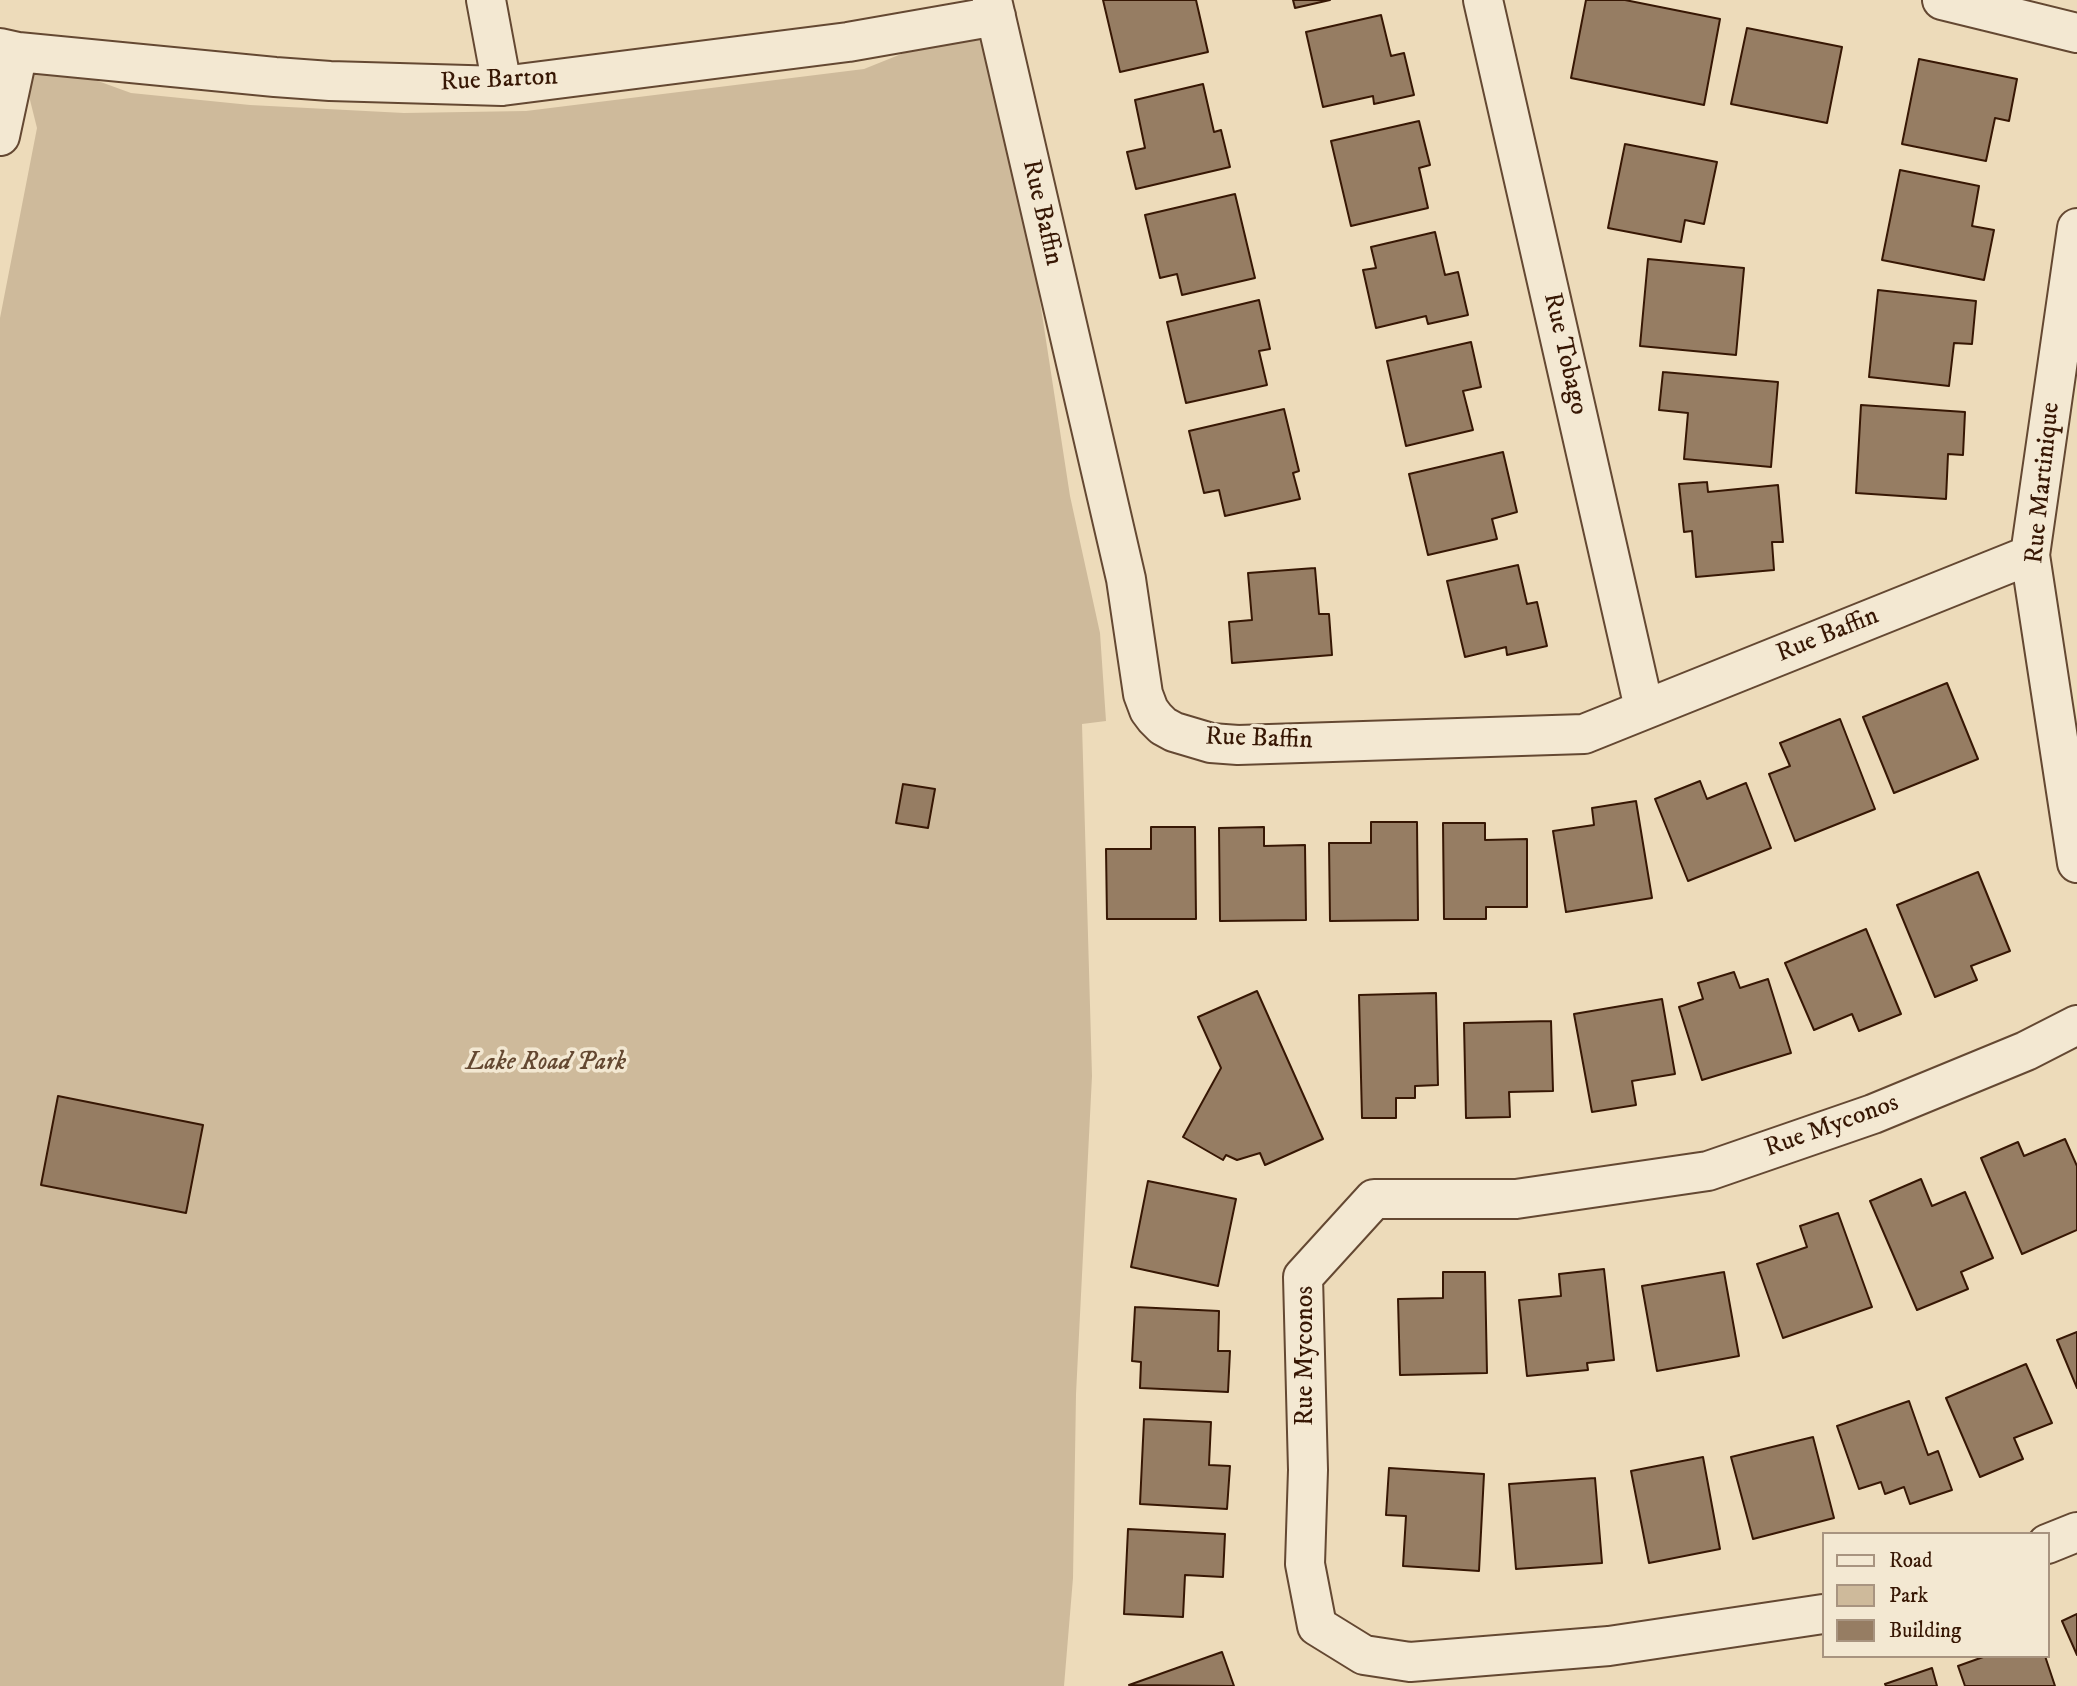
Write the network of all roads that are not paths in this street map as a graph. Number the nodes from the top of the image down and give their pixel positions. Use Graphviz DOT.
graph roads {
  1 [pos="486,0"];
  2 [pos="1483,0"];
  3 [pos="1942,0"];
  4 [pos="994,8"];
  5 [pos="2077,33"];
  6 [pos="9,50"];
  7 [pos="502,86"];
  8 [pos="0,136"];
  9 [pos="2077,228"];
  10 [pos="2030,555"];
  11 [pos="1644,708"];
  12 [pos="2077,863"];
  13 [pos="2077,1025"];
  14 [pos="2077,1532"];
  15 [pos="2049,1543"];
  16 [pos="1822,1614"];
  1 -- 7 [label="street"];
  2 -- 11 [label="street, Rue Tobago"];
  3 -- 5 [label="street"];
  4 -- 7 [label="street, Rue Barton"];
  4 -- 11 [label="street, Rue Baffin"];
  6 -- 7 [label="street, Rue Barton"];
  6 -- 8 [label="street"];
  9 -- 10 [label="street, Rue Martinique"];
  10 -- 11 [label="street, Rue Baffin"];
  10 -- 12 [label="street, Rue Martinique"];
  13 -- 16 [label="street, Rue Myconos"];
  14 -- 15 [label="street"];
}
